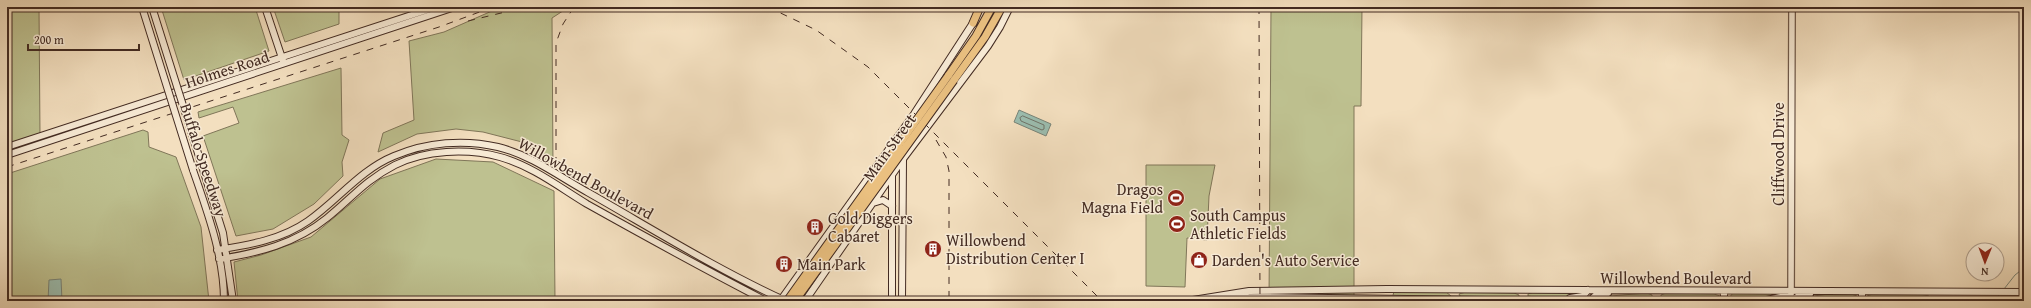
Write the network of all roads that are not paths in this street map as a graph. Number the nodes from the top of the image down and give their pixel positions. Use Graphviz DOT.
graph roads {
  1 [pos="142,7"];
  2 [pos="152,7"];
  3 [pos="265,7"];
  4 [pos="436,7"];
  5 [pos="455,7"];
  6 [pos="979,7"];
  7 [pos="992,7"];
  8 [pos="1002,7"];
  9 [pos="1010,7"];
  10 [pos="1792,7"];
  11 [pos="973,24"];
  12 [pos="283,61"];
  13 [pos="951,78"];
  14 [pos="112,116"];
  15 [pos="901,131"];
  16 [pos="895,139"];
  17 [pos="917,141"];
  18 [pos="459,143"];
  19 [pos="7,148"];
  20 [pos="460,152"];
  21 [pos="7,154"];
  22 [pos="394,156"];
  23 [pos="903,159"];
  24 [pos="532,160"];
  25 [pos="397,164"];
  26 [pos="526,168"];
  27 [pos="892,175"];
  28 [pos="589,193"];
  29 [pos="338,195"];
  30 [pos="344,202"];
  31 [pos="585,202"];
  32 [pos="873,204"];
  33 [pos="892,206"];
  34 [pos="651,228"];
  35 [pos="284,234"];
  36 [pos="892,234"];
  37 [pos="902,234"];
  38 [pos="646,236"];
  39 [pos="287,242"];
  40 [pos="226,249"];
  41 [pos="217,250"];
  42 [pos="691,250"];
  43 [pos="228,257"];
  44 [pos="687,257"];
  45 [pos="219,259"];
  46 [pos="792,284"];
  47 [pos="1387,289"];
  48 [pos="1455,290"];
  49 [pos="1523,290"];
  50 [pos="1588,290"];
  51 [pos="1622,290"];
  52 [pos="1657,290"];
  53 [pos="1724,291"];
  54 [pos="1791,291"];
  55 [pos="1826,291"];
  56 [pos="1862,292"];
  57 [pos="2024,292"];
  58 [pos="810,294"];
  59 [pos="1328,294"];
  60 [pos="1360,298"];
  61 [pos="1455,300"];
  62 [pos="1524,300"];
  63 [pos="224,301"];
  64 [pos="233,301"];
  65 [pos="766,301"];
  66 [pos="784,301"];
  67 [pos="795,301"];
  68 [pos="805,301"];
  69 [pos="892,301"];
  70 [pos="902,301"];
  71 [pos="1096,301"];
  72 [pos="1156,301"];
  73 [pos="1186,301"];
  74 [pos="1221,301"];
  75 [pos="1551,301"];
  76 [pos="1577,301"];
  77 [pos="1589,301"];
  78 [pos="1640,301"];
  79 [pos="1657,301"];
  80 [pos="1667,301"];
  81 [pos="1724,301"];
  82 [pos="1762,301"];
  83 [pos="1791,301"];
  84 [pos="1862,301"];
  1 -- 41 [label="main road, Buffalo Speedway, bridge"];
  2 -- 40 [label="main road, Buffalo Speedway, bridge"];
  3 -- 12 [label="main road"];
  4 -- 12 [label="main road, Holmes Road"];
  5 -- 12 [label="main road, Holmes Road"];
  6 -- 11 [label="highway"];
  7 -- 13 [label="highway, Main Street"];
  8 -- 13 [label="highway, Main Street"];
  9 -- 17 [label="main road"];
  10 -- 54 [label="street, Cliffwood Drive"];
  11 -- 15 [label="main road"];
  12 -- 14 [label="main road, Holmes Road"];
  13 -- 66 [label="highway, Main Street, bridge"];
  13 -- 67 [label="highway, Main Street, bridge"];
  14 -- 19 [label="main road, Holmes Road"];
  14 -- 21 [label="main road, Holmes Road"];
  15 -- 16 [label="main road"];
  15 -- 17 [label="main road"];
  16 -- 27 [label="main road"];
  16 -- 46 [label="main road"];
  17 -- 23 [label="main road"];
  18 -- 20 [label="main road"];
  18 -- 22 [label="main road, Willowbend Boulevard"];
  18 -- 24 [label="main road, Willowbend Boulevard"];
  20 -- 25 [label="main road, Willowbend Boulevard"];
  20 -- 26 [label="main road, Willowbend Boulevard"];
  22 -- 25 [label="main road"];
  22 -- 29 [label="main road, Willowbend Boulevard"];
  23 -- 27 [label="main road"];
  23 -- 37 [label="main road"];
  24 -- 26 [label="main road"];
  24 -- 28 [label="main road, Willowbend Boulevard"];
  25 -- 30 [label="main road, Willowbend Boulevard"];
  26 -- 31 [label="main road, Willowbend Boulevard"];
  27 -- 32 [label="main road"];
  27 -- 33 [label="main road"];
  28 -- 31 [label="main road"];
  28 -- 34 [label="main road, Willowbend Boulevard"];
  29 -- 30 [label="main road"];
  29 -- 35 [label="main road, Willowbend Boulevard"];
  30 -- 39 [label="main road, Willowbend Boulevard"];
  31 -- 38 [label="main road, Willowbend Boulevard"];
  32 -- 33 [label="main road"];
  32 -- 58 [label="main road"];
  33 -- 36 [label="main road"];
  34 -- 38 [label="main road"];
  34 -- 42 [label="main road, Willowbend Boulevard"];
  35 -- 39 [label="main road"];
  35 -- 40 [label="main road, Willowbend Boulevard"];
  36 -- 37 [label="main road"];
  36 -- 69 [label="main road"];
  37 -- 70 [label="main road"];
  38 -- 44 [label="main road, Willowbend Boulevard"];
  39 -- 43 [label="main road, Willowbend Boulevard"];
  40 -- 41 [label="main road, Willowbend Boulevard"];
  40 -- 43 [label="main road, Buffalo Speedway"];
  41 -- 45 [label="main road, Buffalo Speedway"];
  42 -- 44 [label="main road"];
  42 -- 66 [label="main road, Willowbend Boulevard"];
  43 -- 45 [label="main road, Willowbend Boulevard"];
  43 -- 64 [label="main road, Buffalo Speedway"];
  44 -- 65 [label="main road, Willowbend Boulevard"];
  45 -- 63 [label="main road, Buffalo Speedway"];
  46 -- 58 [label="main road"];
  46 -- 66 [label="main road"];
  47 -- 48 [label="main road, Willowbend Boulevard"];
  47 -- 59 [label="main road, Willowbend Boulevard"];
  47 -- 60 [label="main road"];
  48 -- 49 [label="main road, Willowbend Boulevard"];
  48 -- 61 [label="main road"];
  49 -- 50 [label="main road, Willowbend Boulevard"];
  49 -- 62 [label="main road"];
  50 -- 51 [label="main road, Willowbend Boulevard"];
  50 -- 75 [label="main road"];
  51 -- 52 [label="main road, Willowbend Boulevard"];
  51 -- 77 [label="main road"];
  52 -- 53 [label="main road, Willowbend Boulevard"];
  52 -- 79 [label="main road"];
  53 -- 54 [label="main road, Willowbend Boulevard"];
  53 -- 81 [label="main road"];
  54 -- 55 [label="main road, Willowbend Boulevard"];
  54 -- 82 [label="main road"];
  54 -- 83 [label="street, Cliffwood Drive"];
  55 -- 56 [label="main road, Willowbend Boulevard"];
  55 -- 83 [label="main road"];
  56 -- 57 [label="main road, Willowbend Boulevard"];
  56 -- 84 [label="main road"];
  58 -- 68 [label="main road"];
  59 -- 60 [label="main road, Willowbend Boulevard"];
  59 -- 73 [label="main road, Willowbend Boulevard"];
  59 -- 74 [label="main road, Willowbend Boulevard"];
  60 -- 61 [label="main road, Willowbend Boulevard"];
  61 -- 62 [label="main road, Willowbend Boulevard"];
  62 -- 75 [label="main road, Willowbend Boulevard"];
  71 -- 72 [label="main road, Willowbend Boulevard"];
  72 -- 73 [label="main road, Willowbend Boulevard"];
  75 -- 76 [label="main road, Willowbend Boulevard"];
  78 -- 79 [label="main road, Willowbend Boulevard"];
  79 -- 80 [label="main road, Willowbend Boulevard"];
}
